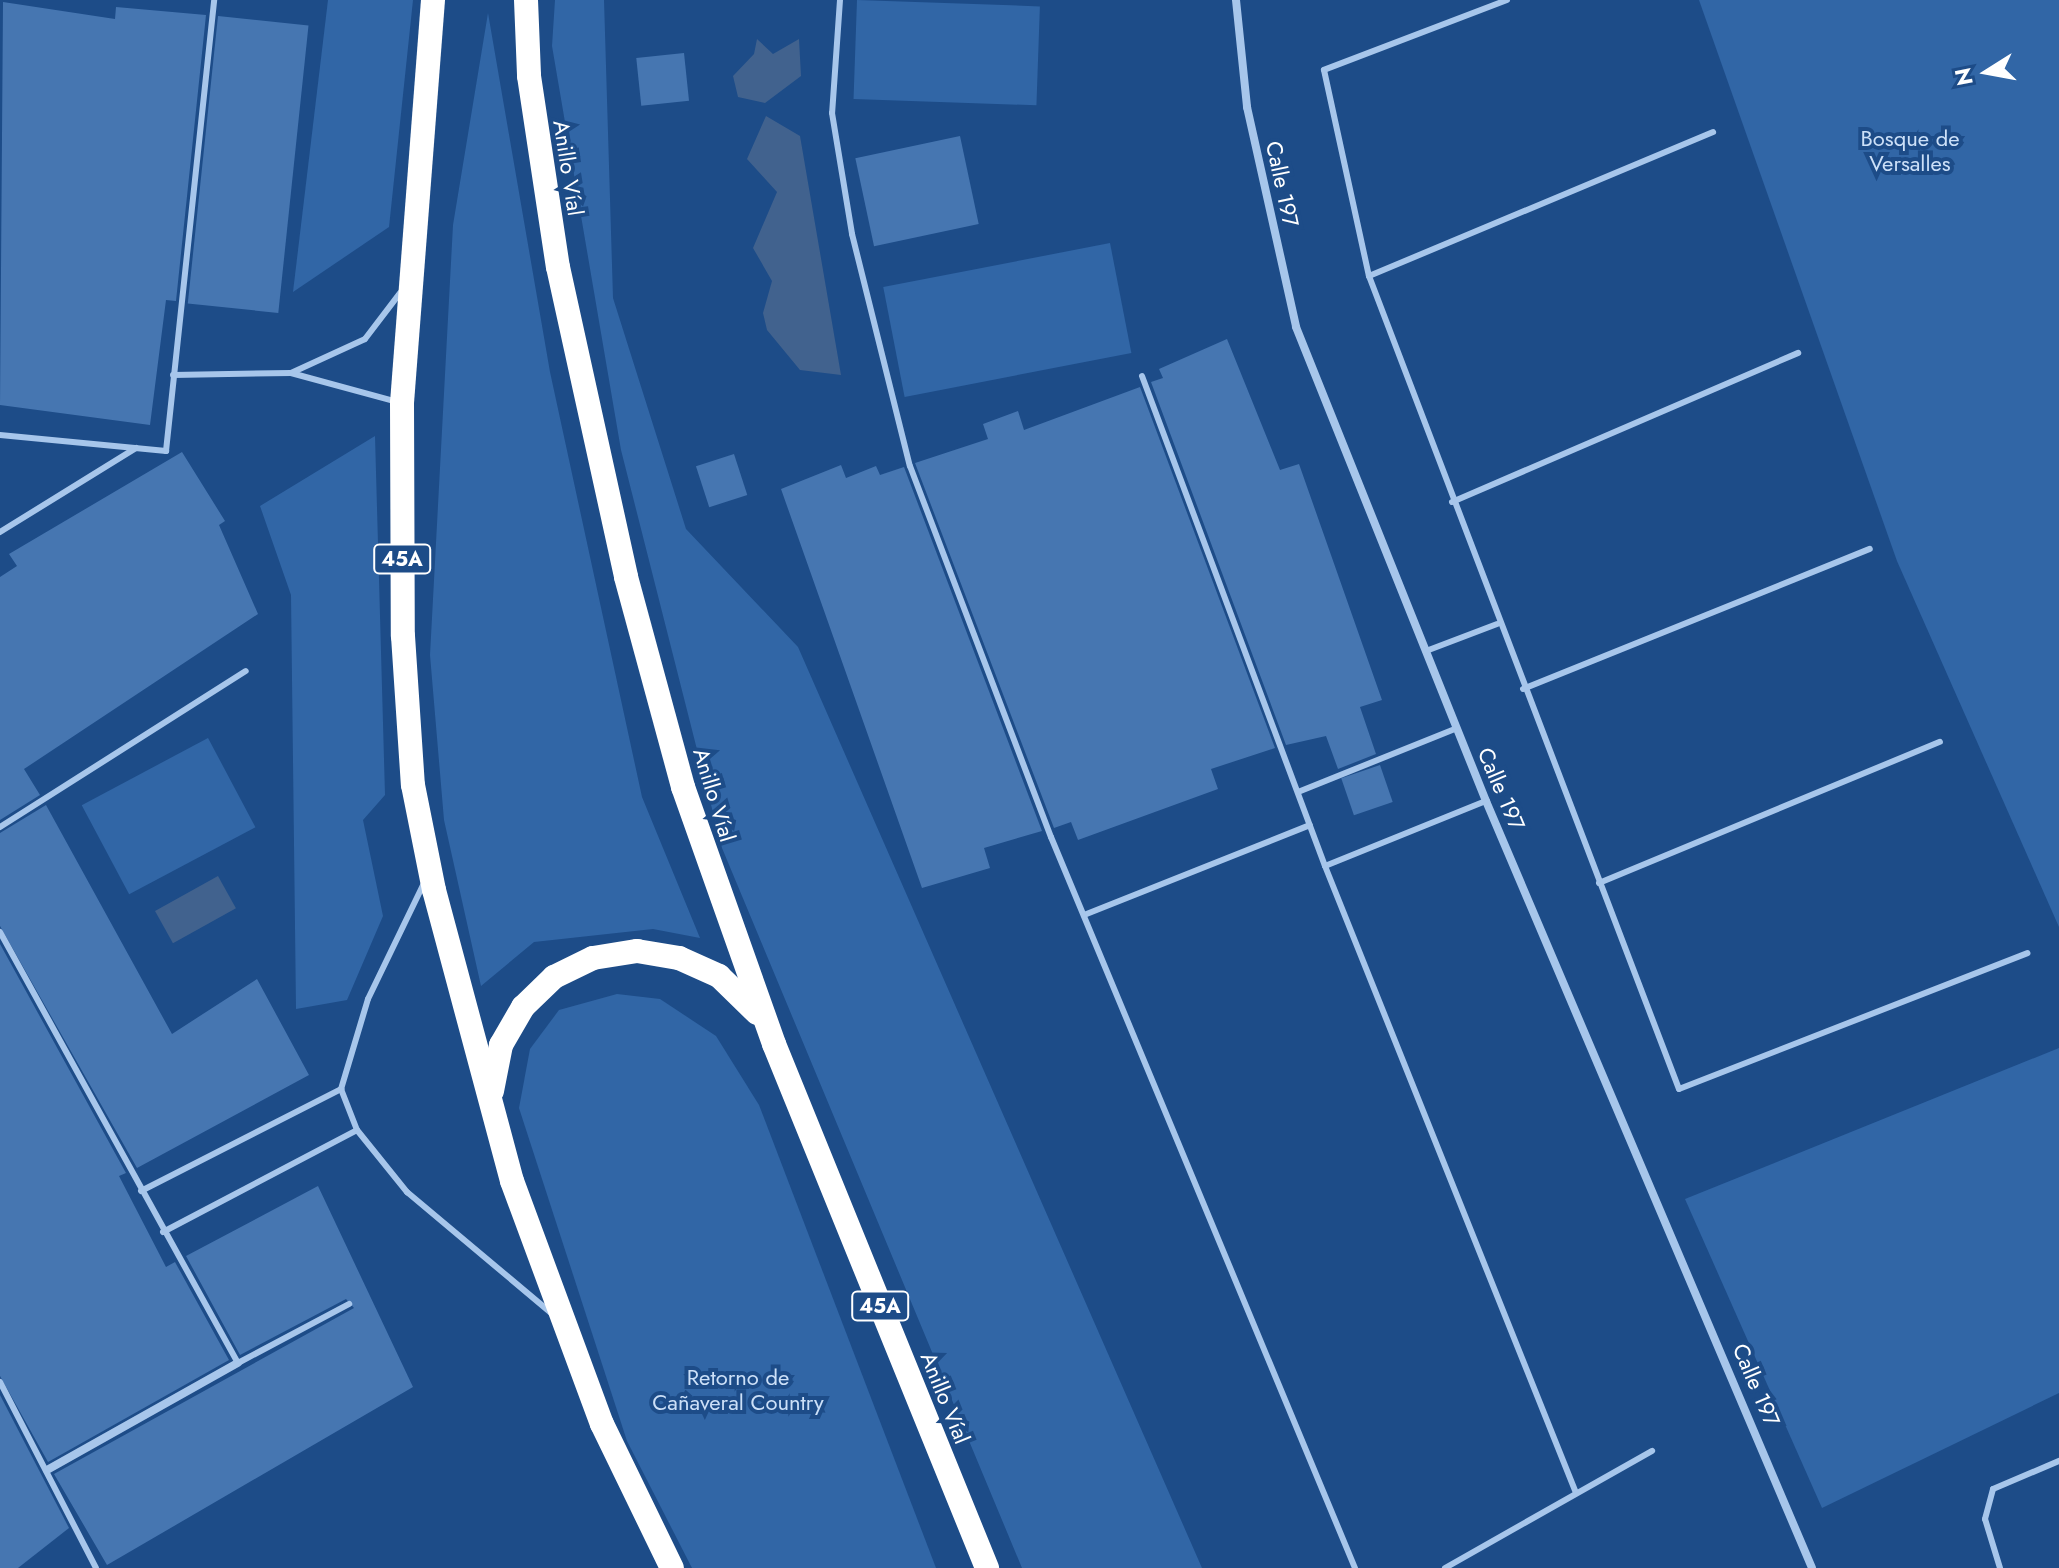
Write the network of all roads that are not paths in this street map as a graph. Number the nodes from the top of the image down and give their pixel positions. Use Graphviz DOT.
graph roads {
  1 [pos="214,0"];
  2 [pos="433,0"];
  3 [pos="526,0"];
  4 [pos="840,0"];
  5 [pos="1236,0"];
  6 [pos="1507,0"];
  7 [pos="1713,132"];
  8 [pos="411,250"];
  9 [pos="1369,276"];
  10 [pos="1798,353"];
  11 [pos="291,373"];
  12 [pos="173,375"];
  13 [pos="1142,376"];
  14 [pos="402,403"];
  15 [pos="0,435"];
  16 [pos="137,448"];
  17 [pos="1452,502"];
  18 [pos="0,532"];
  19 [pos="1870,549"];
  20 [pos="1497,624"];
  21 [pos="1426,651"];
  22 [pos="246,671"];
  23 [pos="1523,689"];
  24 [pos="1457,728"];
  25 [pos="1940,742"];
  26 [pos="1298,792"];
  27 [pos="1486,801"];
  28 [pos="1310,825"];
  29 [pos="0,827"];
  30 [pos="1325,866"];
  31 [pos="430,870"];
  32 [pos="1599,883"];
  33 [pos="1084,915"];
  34 [pos="0,932"];
  35 [pos="2027,953"];
  36 [pos="774,1044"];
  37 [pos="341,1089"];
  38 [pos="492,1110"];
  39 [pos="357,1130"];
  40 [pos="141,1191"];
  41 [pos="163,1232"];
  42 [pos="349,1304"];
  43 [pos="560,1321"];
  44 [pos="238,1363"];
  45 [pos="0,1382"];
  46 [pos="1652,1451"];
  47 [pos="2059,1461"];
  48 [pos="47,1470"];
  49 [pos="1576,1493"];
  50 [pos="96,1568"];
  51 [pos="672,1568"];
  52 [pos="987,1568"];
  53 [pos="1355,1568"];
  54 [pos="1445,1568"];
  55 [pos="1812,1568"];
  56 [pos="2000,1568"];
  1 -- 12 [label="lane"];
  2 -- 8 [label="highway, 45A"];
  3 -- 36 [label="highway, Anillo Víal / 45A"];
  4 -- 33 [label="lane"];
  5 -- 21 [label="street, Calle 197"];
  6 -- 9 [label="lane"];
  7 -- 9 [label="lane"];
  8 -- 11 [label="lane"];
  8 -- 14 [label="highway, 45A"];
  9 -- 17 [label="lane"];
  10 -- 17 [label="lane"];
  11 -- 12 [label="lane"];
  11 -- 14 [label="lane"];
  12 -- 16 [label="lane"];
  13 -- 26 [label="lane"];
  14 -- 31 [label="highway, 45A"];
  15 -- 16 [label="lane"];
  16 -- 18 [label="lane"];
  17 -- 20 [label="lane"];
  19 -- 23 [label="lane"];
  20 -- 21 [label="lane"];
  20 -- 23 [label="lane"];
  21 -- 24 [label="street, Calle 197"];
  22 -- 29 [label="lane"];
  23 -- 32 [label="lane"];
  24 -- 26 [label="lane"];
  24 -- 27 [label="street, Calle 197"];
  25 -- 32 [label="lane"];
  26 -- 28 [label="lane"];
  27 -- 30 [label="lane"];
  27 -- 55 [label="street, Calle 197"];
  28 -- 30 [label="lane"];
  28 -- 33 [label="lane"];
  30 -- 49 [label="lane"];
  31 -- 37 [label="lane"];
  31 -- 38 [label="highway, 45A"];
  32 -- 35 [label="lane"];
  33 -- 53 [label="lane"];
  34 -- 40 [label="lane"];
  36 -- 38 [label="highway"];
  36 -- 52 [label="highway, Anillo Víal / 45A"];
  37 -- 39 [label="lane"];
  37 -- 40 [label="lane"];
  38 -- 43 [label="highway, 45A"];
  39 -- 41 [label="lane"];
  39 -- 43 [label="lane"];
  40 -- 41 [label="lane"];
  41 -- 44 [label="lane"];
  42 -- 44 [label="lane"];
  43 -- 51 [label="highway, 45A"];
  44 -- 48 [label="street"];
  45 -- 48 [label="lane"];
  46 -- 49 [label="lane"];
  47 -- 56 [label="lane"];
  48 -- 50 [label="lane"];
  49 -- 54 [label="lane"];
}
